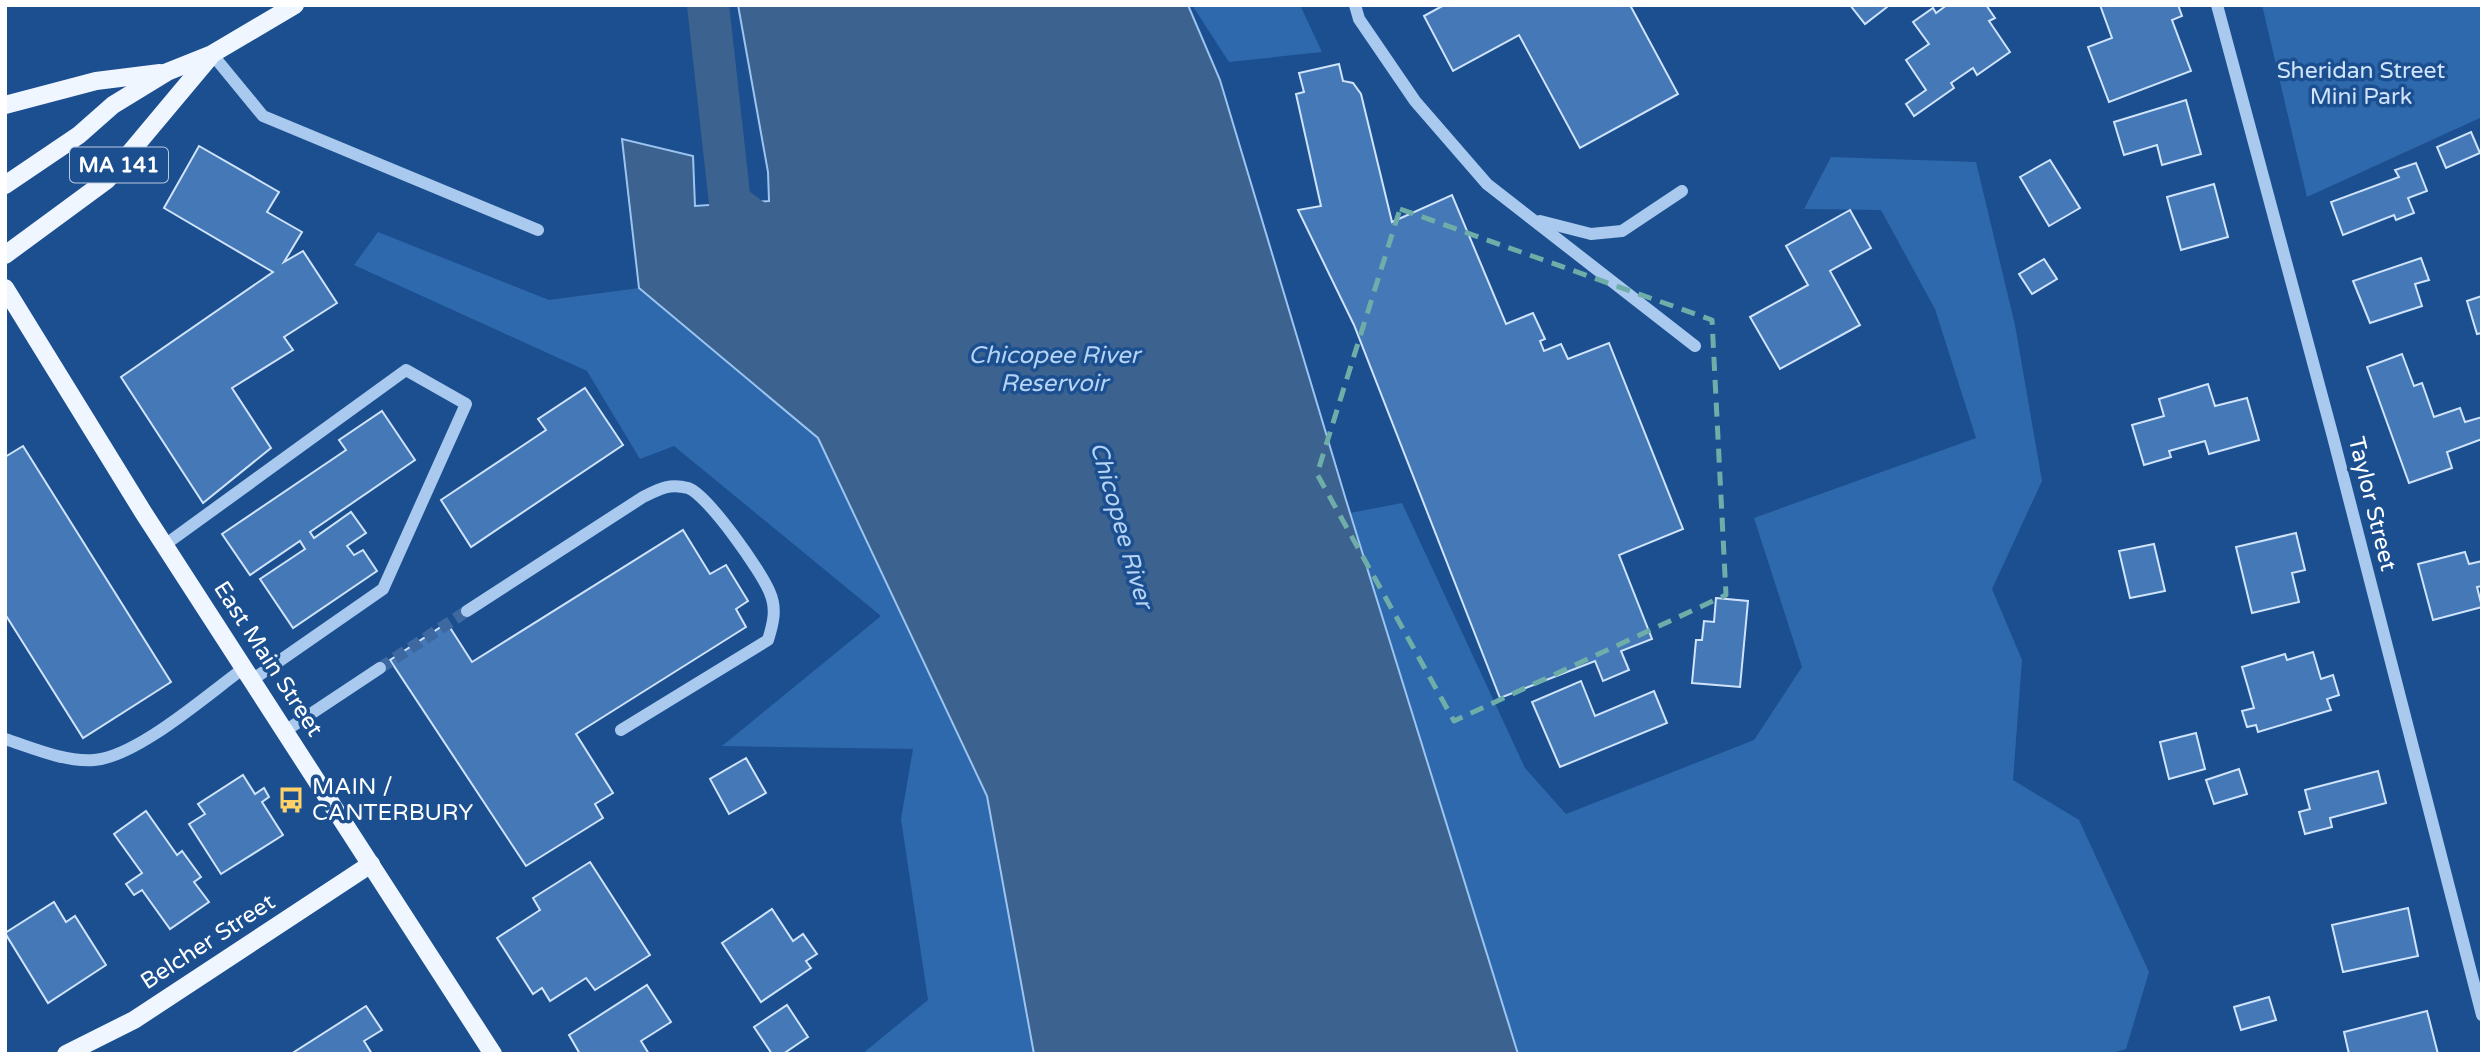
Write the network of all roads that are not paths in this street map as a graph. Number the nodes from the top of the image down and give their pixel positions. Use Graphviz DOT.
graph roads {
  1 [pos="295,5"];
  2 [pos="1355,5"];
  3 [pos="2217,5"];
  4 [pos="212,54"];
  5 [pos="167,72"];
  6 [pos="5,105"];
  7 [pos="5,185"];
  8 [pos="1682,191"];
  9 [pos="1533,219"];
  10 [pos="538,230"];
  11 [pos="5,255"];
  12 [pos="5,288"];
  13 [pos="1695,346"];
  14 [pos="166,544"];
  15 [pos="467,611"];
  16 [pos="380,668"];
  17 [pos="248,674"];
  18 [pos="621,730"];
  19 [pos="285,731"];
  20 [pos="5,738"];
  21 [pos="371,864"];
  22 [pos="2482,1015"];
  23 [pos="66,1054"];
  24 [pos="493,1054"];
  1 -- 4 [label="main road, MA 141"];
  2 -- 9 [label="street"];
  3 -- 22 [label="street, Taylor Street"];
  4 -- 5 [label="main road, MA 141"];
  4 -- 10 [label="street"];
  4 -- 11 [label="main road, MA 141"];
  5 -- 6 [label="main road"];
  5 -- 7 [label="main road, MA 141"];
  8 -- 9 [label="street"];
  9 -- 13 [label="street"];
  12 -- 14 [label="main road, East Main Street"];
  14 -- 17 [label="main road, East Main Street"];
  14 -- 17 [label="street"];
  15 -- 18 [label="street"];
  16 -- 19 [label="street"];
  17 -- 19 [label="main road, East Main Street"];
  17 -- 20 [label="street"];
  19 -- 21 [label="main road, East Main Street"];
  21 -- 23 [label="main road, Belcher Street"];
  21 -- 24 [label="main road, East Main Street"];
}
